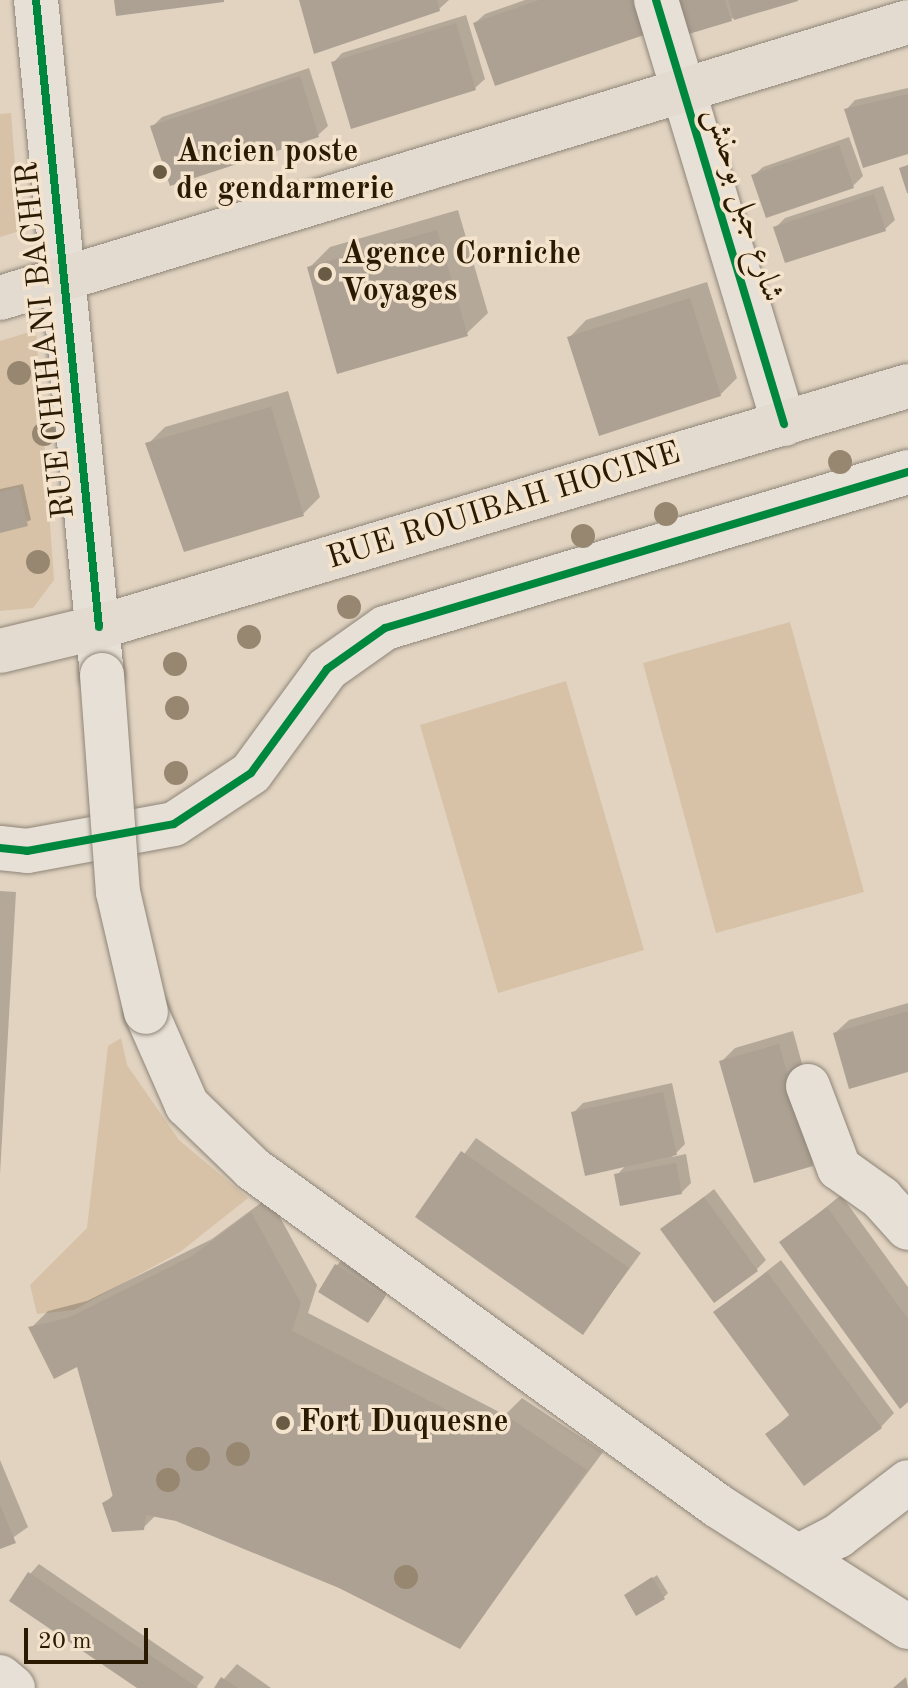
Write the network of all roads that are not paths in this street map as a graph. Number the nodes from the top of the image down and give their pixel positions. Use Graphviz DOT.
graph roads {
  1 [pos="36,0"];
  2 [pos="656,0"];
  3 [pos="908,22"];
  4 [pos="683,91"];
  5 [pos="66,279"];
  6 [pos="0,298"];
  7 [pos="908,386"];
  8 [pos="784,424"];
  9 [pos="908,472"];
  10 [pos="99,627"];
  11 [pos="0,651"];
  12 [pos="0,848"];
  13 [pos="808,1086"];
  14 [pos="908,1228"];
  15 [pos="908,1482"];
  16 [pos="801,1555"];
  17 [pos="908,1627"];
  18 [pos="0,1677"];
  19 [pos="13,1688"];
  1 -- 5 [label="street, RUE CHIHANI BACHIR"];
  2 -- 4 [label="street, شارع جبل بوحنش"];
  3 -- 4 [label="main road"];
  4 -- 5 [label="main road"];
  4 -- 8 [label="street, شارع جبل بوحنش"];
  5 -- 6 [label="main road"];
  5 -- 10 [label="street, RUE CHIHANI BACHIR"];
  7 -- 8 [label="main road, RUE ROUIBAH HOCINE"];
  8 -- 10 [label="main road, RUE ROUIBAH HOCINE"];
  9 -- 12 [label="street"];
  10 -- 11 [label="main road, RUE ROUIBAH HOCINE"];
  10 -- 16 [label="street, RUE CHIHANI BACHIR, bridge"];
  13 -- 14 [label="street"];
  15 -- 16 [label="street"];
  16 -- 17 [label="street, RUE CHIHANI BACHIR"];
  18 -- 19 [label="street"];
}
